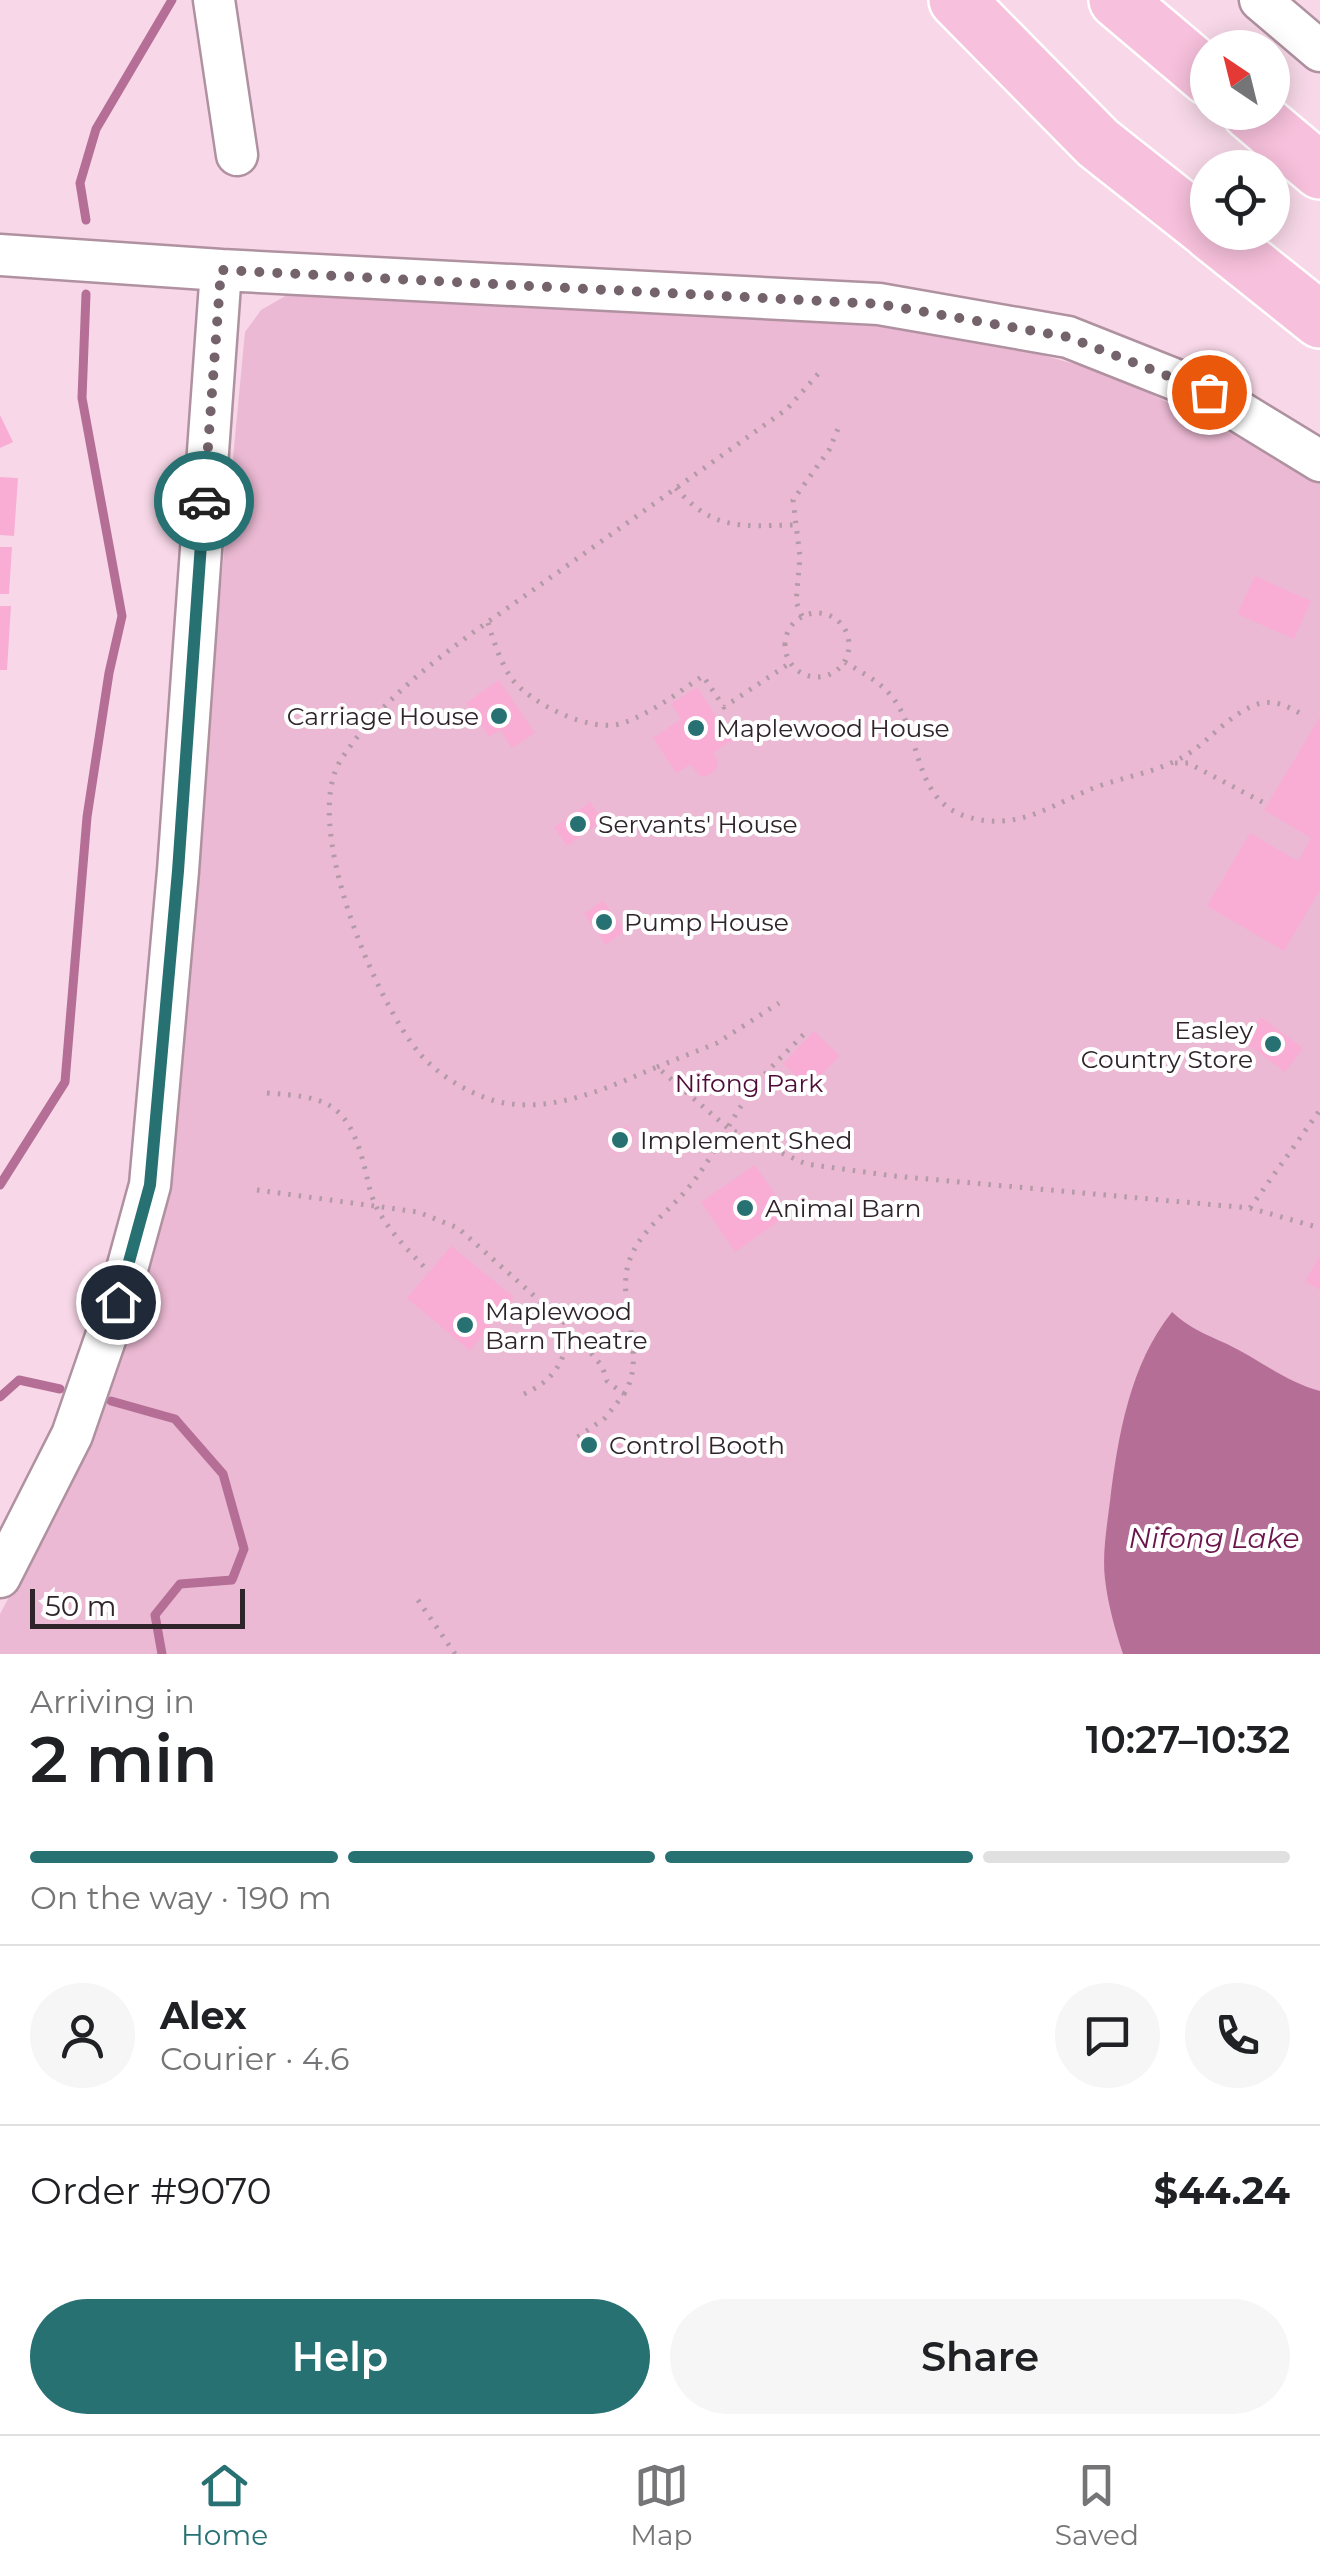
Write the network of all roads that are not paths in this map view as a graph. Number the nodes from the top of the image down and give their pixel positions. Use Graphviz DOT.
graph roads {
  1 [pos="214,0"];
  2 [pos="956,0"];
  3 [pos="1118,0"];
  4 [pos="1260,0"];
  5 [pos="1320,51"];
  6 [pos="1190,62"];
  7 [pos="1272,130"];
  8 [pos="237,154"];
  9 [pos="1320,170"];
  10 [pos="1190,216"];
  11 [pos="1233,250"];
  12 [pos="0,255"];
  13 [pos="221,270"];
  14 [pos="1320,320"];
  15 [pos="1320,460"];
  16 [pos="0,1577"];
  1 -- 8 [label="street"];
  2 -- 10 [label="highway"];
  3 -- 6 [label="highway"];
  4 -- 5 [label="street"];
  7 -- 9 [label="highway"];
  11 -- 14 [label="highway"];
  12 -- 13 [label="street"];
  13 -- 15 [label="street"];
  13 -- 16 [label="street"];
}
